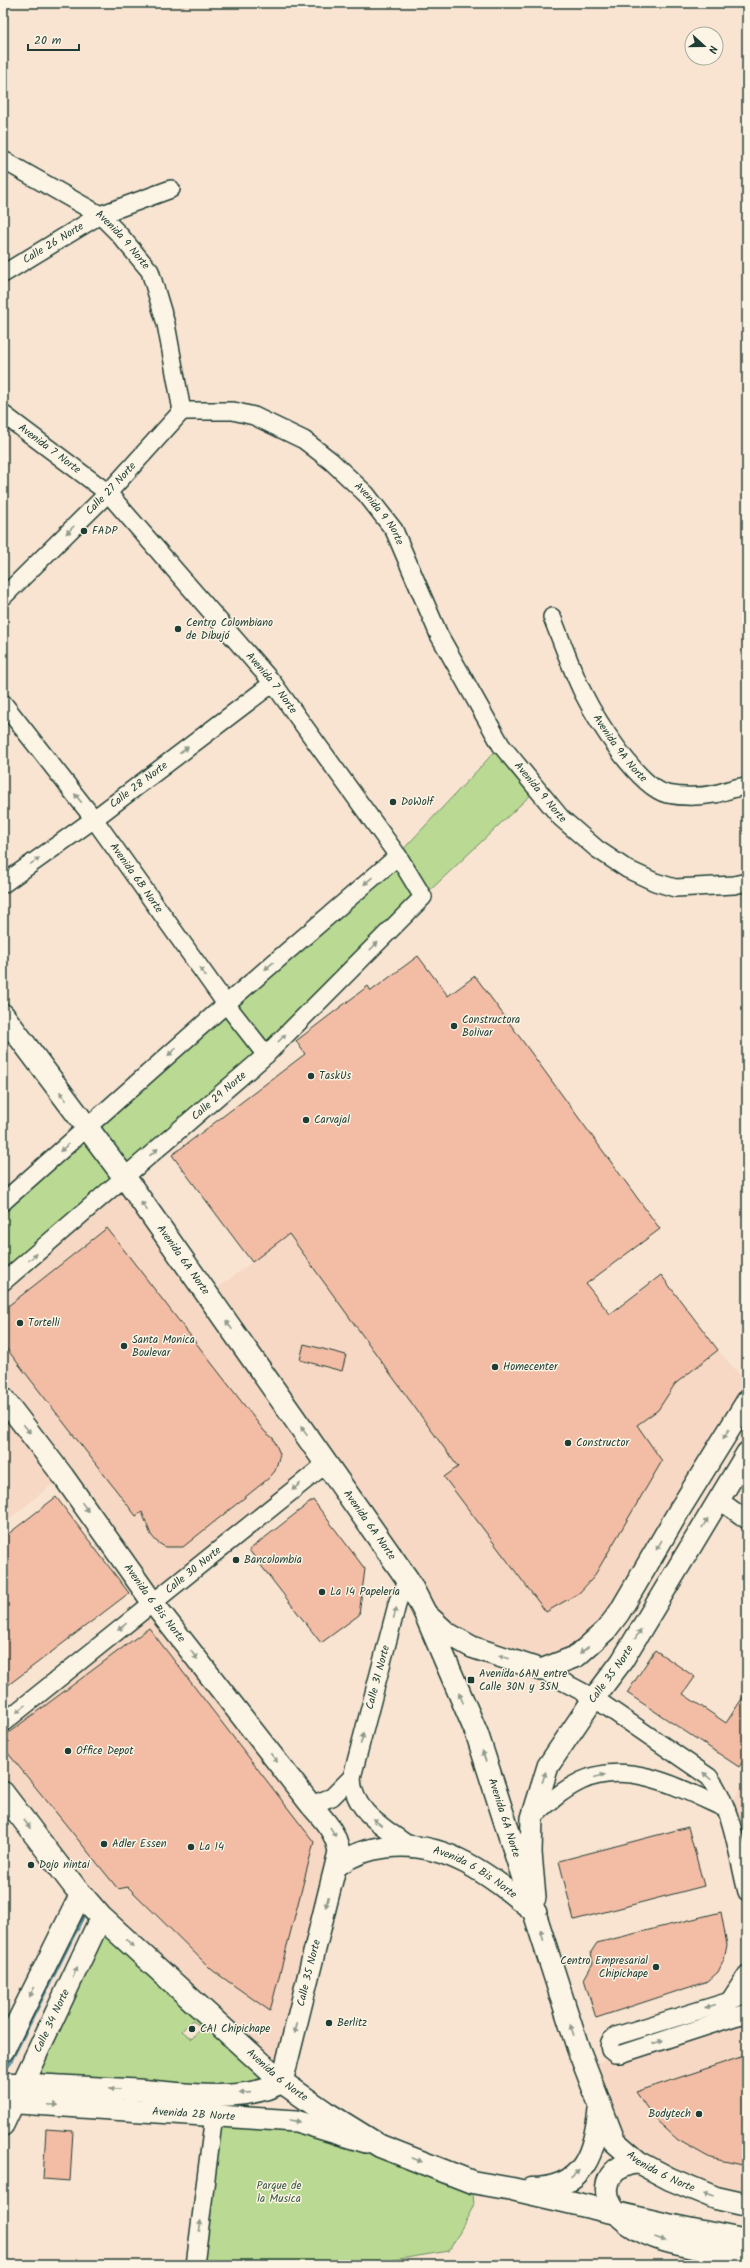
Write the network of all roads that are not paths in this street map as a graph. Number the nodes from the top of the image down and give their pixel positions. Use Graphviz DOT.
graph roads {
  1 [pos="3,160"];
  2 [pos="171,189"];
  3 [pos="100,215"];
  4 [pos="3,274"];
  5 [pos="182,411"];
  6 [pos="3,414"];
  7 [pos="108,493"];
  8 [pos="3,597"];
  9 [pos="552,617"];
  10 [pos="273,683"];
  11 [pos="3,703"];
  12 [pos="747,786"];
  13 [pos="94,819"];
  14 [pos="398,856"];
  15 [pos="747,882"];
  16 [pos="3,884"];
  17 [pos="423,897"];
  18 [pos="226,1004"];
  19 [pos="3,1015"];
  20 [pos="266,1055"];
  21 [pos="86,1128"];
  22 [pos="124,1178"];
  23 [pos="3,1202"];
  24 [pos="3,1282"];
  25 [pos="3,1398"];
  26 [pos="747,1401"];
  27 [pos="747,1452"];
  28 [pos="327,1463"];
  29 [pos="719,1500"];
  30 [pos="747,1520"];
  31 [pos="408,1580"];
  32 [pos="153,1603"];
  33 [pos="425,1613"];
  34 [pos="541,1670"];
  35 [pos="594,1698"];
  36 [pos="3,1723"];
  37 [pos="352,1777"];
  38 [pos="3,1793"];
  39 [pos="311,1805"];
  40 [pos="726,1809"];
  41 [pos="532,1818"];
  42 [pos="408,1846"];
  43 [pos="338,1865"];
  44 [pos="747,1892"];
  45 [pos="81,1894"];
  46 [pos="536,1912"];
  47 [pos="101,1917"];
  48 [pos="747,1974"];
  49 [pos="747,1993"];
  50 [pos="730,2001"];
  51 [pos="747,2013"];
  52 [pos="3,2051"];
  53 [pos="282,2082"];
  54 [pos="3,2083"];
  55 [pos="24,2084"];
  56 [pos="9,2102"];
  57 [pos="600,2106"];
  58 [pos="214,2115"];
  59 [pos="3,2125"];
  60 [pos="380,2146"];
  61 [pos="638,2162"];
  62 [pos="512,2188"];
  63 [pos="747,2205"];
  64 [pos="616,2212"];
  65 [pos="747,2241"];
  66 [pos="747,2257"];
  67 [pos="195,2265"];
  1 -- 3 [label="street, Avenida 9 Norte"];
  2 -- 3 [label="street, Calle 26 Norte"];
  3 -- 4 [label="street, Calle 26 Norte"];
  3 -- 5 [label="street, Avenida 9 Norte"];
  5 -- 7 [label="street, Calle 27 Norte"];
  5 -- 15 [label="street, Avenida 9 Norte"];
  6 -- 7 [label="street, Avenida 7 Norte"];
  7 -- 8 [label="street, Calle 27 Norte, one-way"];
  7 -- 10 [label="street, Avenida 7 Norte"];
  9 -- 12 [label="street, Avenida 9A Norte"];
  13 -- 10 [label="street, Calle 28 Norte, one-way"];
  10 -- 14 [label="street, Avenida 7 Norte"];
  13 -- 11 [label="street, Avenida 6B Norte, one-way"];
  16 -- 13 [label="street, Calle 28 Norte, one-way"];
  18 -- 13 [label="street, Avenida 6B Norte, one-way"];
  14 -- 17 [label="street, Avenida 7 Norte"];
  14 -- 18 [label="street, one-way"];
  20 -- 17 [label="street, Calle 29 Norte, one-way"];
  18 -- 20 [label="street, Avenida 6B Norte"];
  18 -- 21 [label="street, one-way"];
  21 -- 19 [label="main road, Avenida 6A Norte, one-way"];
  22 -- 20 [label="street, Calle 29 Norte, one-way"];
  21 -- 22 [label="main road, Avenida 6A Norte"];
  21 -- 23 [label="street, one-way"];
  24 -- 22 [label="street, Calle 29 Norte, one-way"];
  28 -- 22 [label="main road, Avenida 6A Norte, one-way"];
  25 -- 32 [label="street, Avenida 6 Bis Norte, one-way"];
  26 -- 34 [label="street, one-way"];
  27 -- 29 [label="street, Calle 35 Norte"];
  28 -- 31 [label="main road, Avenida 6A Norte"];
  28 -- 32 [label="street, Calle 30 Norte, one-way"];
  29 -- 30 [label="street"];
  35 -- 29 [label="street, Calle 35 Norte, one-way"];
  31 -- 33 [label="main road, Avenida 6A Norte"];
  37 -- 31 [label="street, Calle 31 Norte, one-way"];
  32 -- 36 [label="street, Calle 30 Norte, one-way"];
  32 -- 39 [label="street, Avenida 6 Bis Norte, one-way"];
  34 -- 33 [label="street, one-way"];
  46 -- 33 [label="main road, Avenida 6A Norte, one-way"];
  34 -- 35 [label="street"];
  40 -- 35 [label="street, one-way"];
  41 -- 35 [label="street, Calle 35 Norte, one-way"];
  37 -- 39 [label="street"];
  42 -- 37 [label="street, one-way"];
  38 -- 45 [label="main road, Avenida 6 Norte, one-way"];
  39 -- 43 [label="street, Avenida 6 Bis Norte, one-way"];
  41 -- 40 [label="street, one-way"];
  40 -- 44 [label="street"];
  41 -- 46 [label="street, Calle 35 Norte"];
  42 -- 43 [label="street, Avenida 6 Bis Norte"];
  42 -- 46 [label="street, Avenida 6 Bis Norte"];
  43 -- 53 [label="street, Calle 35 Norte, one-way"];
  45 -- 47 [label="main road, Avenida 6 Norte"];
  45 -- 52 [label="street, one-way"];
  57 -- 46 [label="main road, Avenida 6A Norte, one-way"];
  47 -- 53 [label="main road, Avenida 6 Norte, one-way"];
  55 -- 47 [label="street, Calle 34 Norte, one-way"];
  48 -- 50 [label="street"];
  49 -- 50 [label="street"];
  50 -- 51 [label="street, one-way"];
  53 -- 55 [label="street, Avenida 2B Norte, one-way"];
  53 -- 60 [label="main road, Avenida 6 Norte"];
  54 -- 55 [label="street, Avenida 2B Norte"];
  55 -- 56 [label="street, Calle 34 Norte"];
  56 -- 58 [label="street, Avenida 2B Norte, one-way"];
  56 -- 59 [label="street, Calle 34 Norte"];
  57 -- 61 [label="main road, Avenida 6 Norte"];
  62 -- 57 [label="main road, one-way"];
  58 -- 60 [label="street, Avenida 2B Norte, one-way"];
  67 -- 58 [label="street, one-way"];
  60 -- 62 [label="main road, Avenida 6 Norte, one-way"];
  63 -- 61 [label="main road, Avenida 6 Norte, one-way"];
  61 -- 64 [label="main road"];
  62 -- 64 [label="main road, Avenida 6 Norte"];
  64 -- 65 [label="main road, Avenida 6 Norte"];
  64 -- 66 [label="street, one-way"];
}
